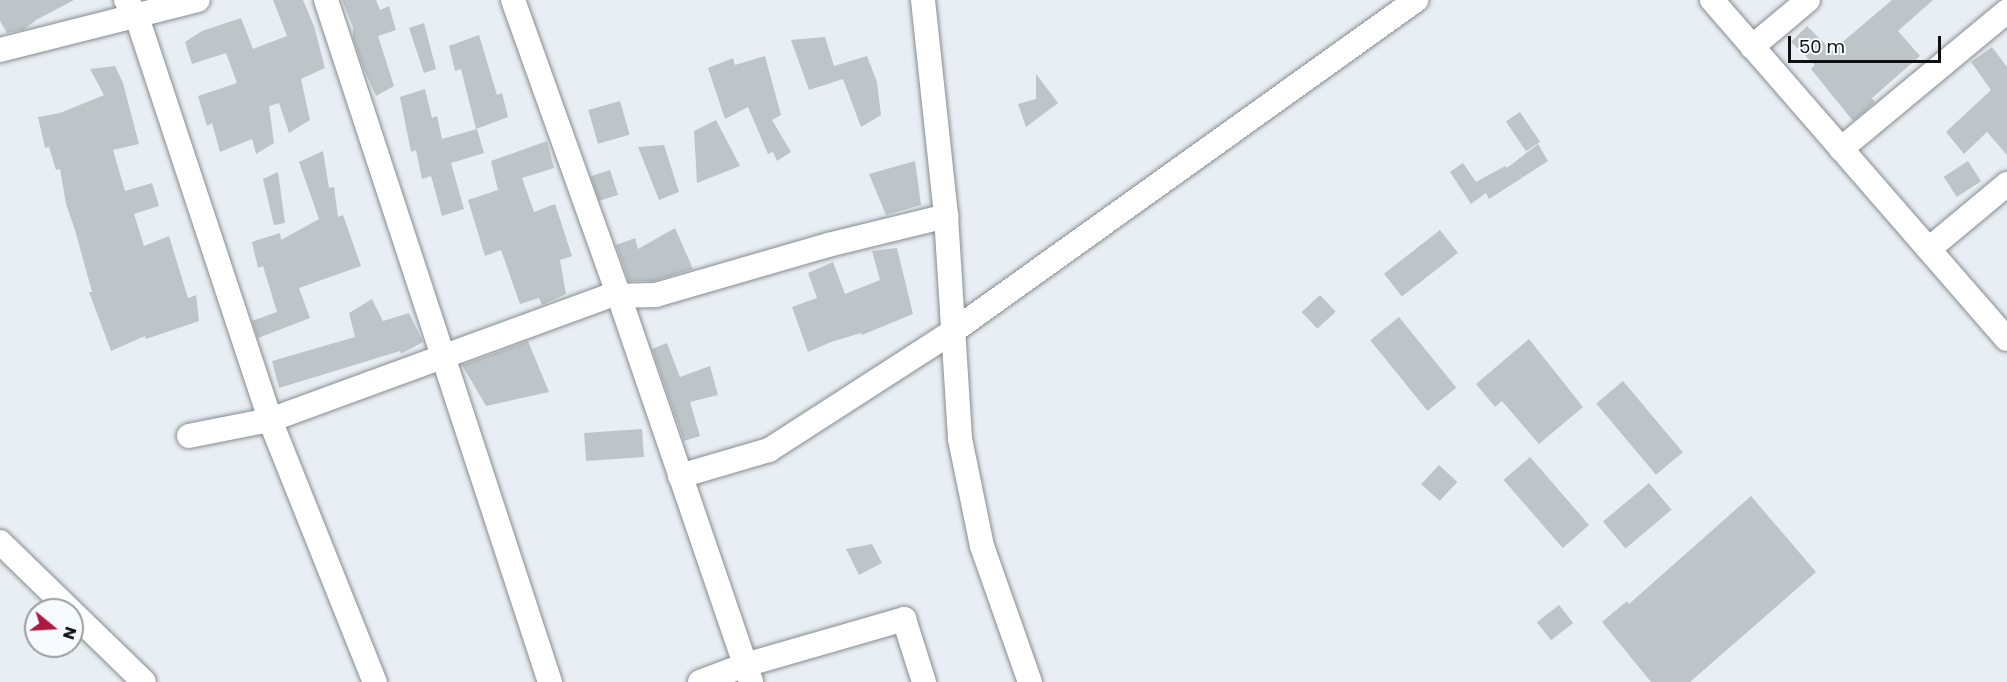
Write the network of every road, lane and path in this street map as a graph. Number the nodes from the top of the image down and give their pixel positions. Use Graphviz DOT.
graph roads {
  1 [pos="198,0"];
  2 [pos="326,0"];
  3 [pos="513,0"];
  4 [pos="923,0"];
  5 [pos="1416,0"];
  6 [pos="1712,0"];
  7 [pos="1808,0"];
  8 [pos="132,9"];
  9 [pos="2007,11"];
  10 [pos="1752,47"];
  11 [pos="0,50"];
  12 [pos="1841,149"];
  13 [pos="2007,184"];
  14 [pos="946,216"];
  15 [pos="1929,249"];
  16 [pos="619,296"];
  17 [pos="952,332"];
  18 [pos="2007,339"];
  19 [pos="445,356"];
  20 [pos="270,420"];
  21 [pos="189,436"];
  22 [pos="680,476"];
  23 [pos="0,542"];
  24 [pos="58,598"];
  25 [pos="84,624"];
  26 [pos="748,673"];
  27 [pos="144,682"];
  28 [pos="375,682"];
  29 [pos="550,682"];
  30 [pos="699,682"];
  31 [pos="924,682"];
  32 [pos="1030,682"];
  1 -- 8 [label="street"];
  2 -- 19 [label="street"];
  3 -- 16 [label="street"];
  4 -- 14 [label="street"];
  5 -- 17 [label="street"];
  6 -- 10 [label="street"];
  7 -- 10 [label="street"];
  8 -- 11 [label="street"];
  8 -- 20 [label="street"];
  9 -- 12 [label="street"];
  10 -- 12 [label="street"];
  12 -- 15 [label="street"];
  13 -- 15 [label="street"];
  14 -- 16 [label="street"];
  14 -- 17 [label="street"];
  15 -- 18 [label="street"];
  16 -- 19 [label="street"];
  16 -- 22 [label="street"];
  17 -- 22 [label="street"];
  17 -- 32 [label="street"];
  19 -- 20 [label="street"];
  19 -- 29 [label="street"];
  20 -- 21 [label="street"];
  20 -- 28 [label="street"];
  22 -- 26 [label="street"];
  23 -- 24 [label="street"];
  25 -- 27 [label="street"];
  26 -- 30 [label="street"];
  26 -- 31 [label="street"];
}
